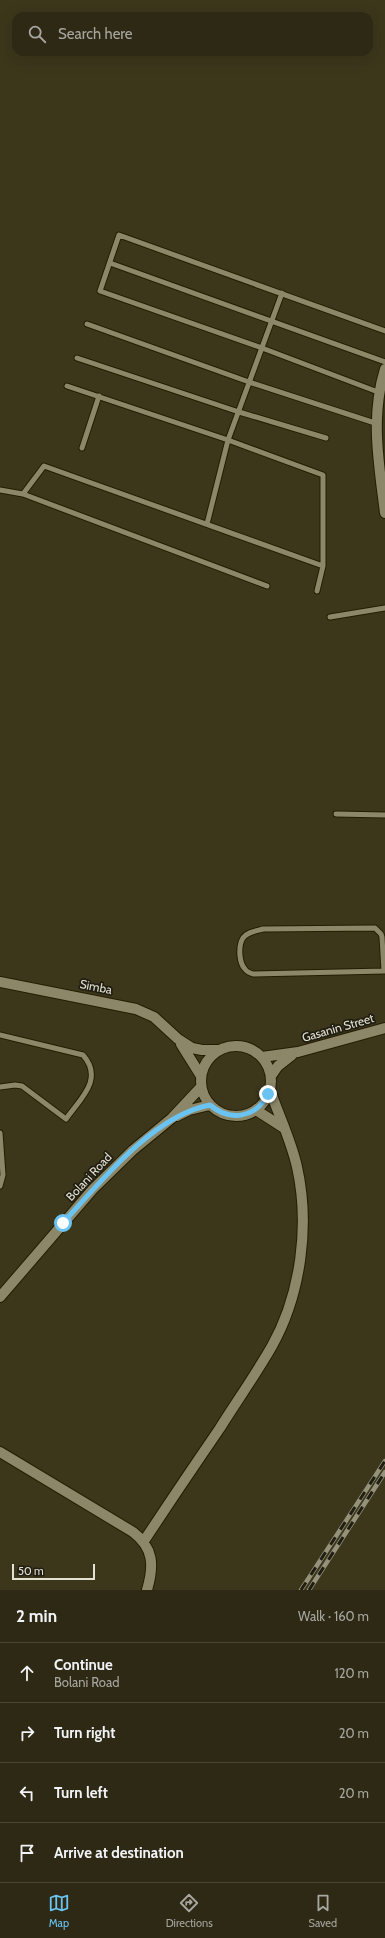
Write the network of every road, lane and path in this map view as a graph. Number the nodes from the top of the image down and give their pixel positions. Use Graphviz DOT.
graph roads {
  1 [pos="110,264"];
  2 [pos="282,293"];
  3 [pos="272,321"];
  4 [pos="87,324"];
  5 [pos="385,331"];
  6 [pos="262,348"];
  7 [pos="77,358"];
  8 [pos="385,362"];
  9 [pos="384,374"];
  10 [pos="250,382"];
  11 [pos="67,386"];
  12 [pos="378,392"];
  13 [pos="99,396"];
  14 [pos="381,409"];
  15 [pos="239,412"];
  16 [pos="375,423"];
  17 [pos="326,438"];
  18 [pos="228,440"];
  19 [pos="82,448"];
  20 [pos="0,490"];
  21 [pos="23,494"];
  22 [pos="385,513"];
  23 [pos="207,524"];
  24 [pos="323,566"];
  25 [pos="268,586"];
  26 [pos="317,591"];
  27 [pos="385,608"];
  28 [pos="330,617"];
  29 [pos="336,814"];
  30 [pos="385,815"];
  31 [pos="384,971"];
  32 [pos="0,982"];
  33 [pos="385,1028"];
  34 [pos="0,1035"];
  35 [pos="178,1039"];
  36 [pos="218,1050"];
  37 [pos="298,1052"];
  38 [pos="262,1057"];
  39 [pos="201,1076"];
  40 [pos="271,1076"];
  41 [pos="0,1087"];
  42 [pos="201,1087"];
  43 [pos="270,1090"];
  44 [pos="210,1105"];
  45 [pos="256,1110"];
  46 [pos="172,1118"];
  47 [pos="286,1129"];
  48 [pos="0,1134"];
  49 [pos="0,1186"];
  50 [pos="0,1297"];
  51 [pos="0,1452"];
  52 [pos="144,1541"];
  53 [pos="147,1590"];
  1 -- 2 [label="lane"];
  1 -- 3 [label="lane"];
  1 -- 6 [label="lane"];
  2 -- 3 [label="lane"];
  2 -- 5 [label="lane"];
  3 -- 6 [label="lane"];
  3 -- 8 [label="lane"];
  4 -- 10 [label="lane"];
  6 -- 10 [label="lane"];
  6 -- 12 [label="lane"];
  7 -- 15 [label="lane"];
  9 -- 12 [label="street"];
  10 -- 15 [label="lane"];
  10 -- 16 [label="lane"];
  11 -- 13 [label="lane"];
  12 -- 14 [label="street"];
  13 -- 18 [label="lane"];
  13 -- 19 [label="lane"];
  14 -- 16 [label="street"];
  15 -- 17 [label="lane"];
  15 -- 18 [label="lane"];
  16 -- 22 [label="street"];
  18 -- 23 [label="lane"];
  18 -- 24 [label="lane"];
  20 -- 21 [label="lane"];
  21 -- 23 [label="lane"];
  21 -- 25 [label="lane"];
  23 -- 24 [label="lane"];
  24 -- 26 [label="lane"];
  27 -- 28 [label="lane"];
  29 -- 30 [label="lane"];
  31 -- 31 [label="lane"];
  32 -- 35 [label="street, Simba"];
  33 -- 37 [label="street, Gasanin Street"];
  34 -- 41 [label="lane"];
  35 -- 36 [label="street"];
  35 -- 39 [label="street"];
  36 -- 38 [label="street"];
  36 -- 39 [label="street"];
  37 -- 38 [label="street, Gasanin Street"];
  37 -- 40 [label="street, Gasanin Street"];
  38 -- 40 [label="street"];
  39 -- 42 [label="street"];
  40 -- 43 [label="street"];
  42 -- 44 [label="street"];
  42 -- 46 [label="street, Bolani Road"];
  43 -- 45 [label="street"];
  43 -- 47 [label="street"];
  44 -- 45 [label="street"];
  44 -- 46 [label="street, Bolani Road"];
  45 -- 47 [label="street"];
  46 -- 50 [label="street, Bolani Road"];
  47 -- 52 [label="street"];
  48 -- 49 [label="lane"];
  51 -- 52 [label="street"];
  52 -- 53 [label="street"];
}
